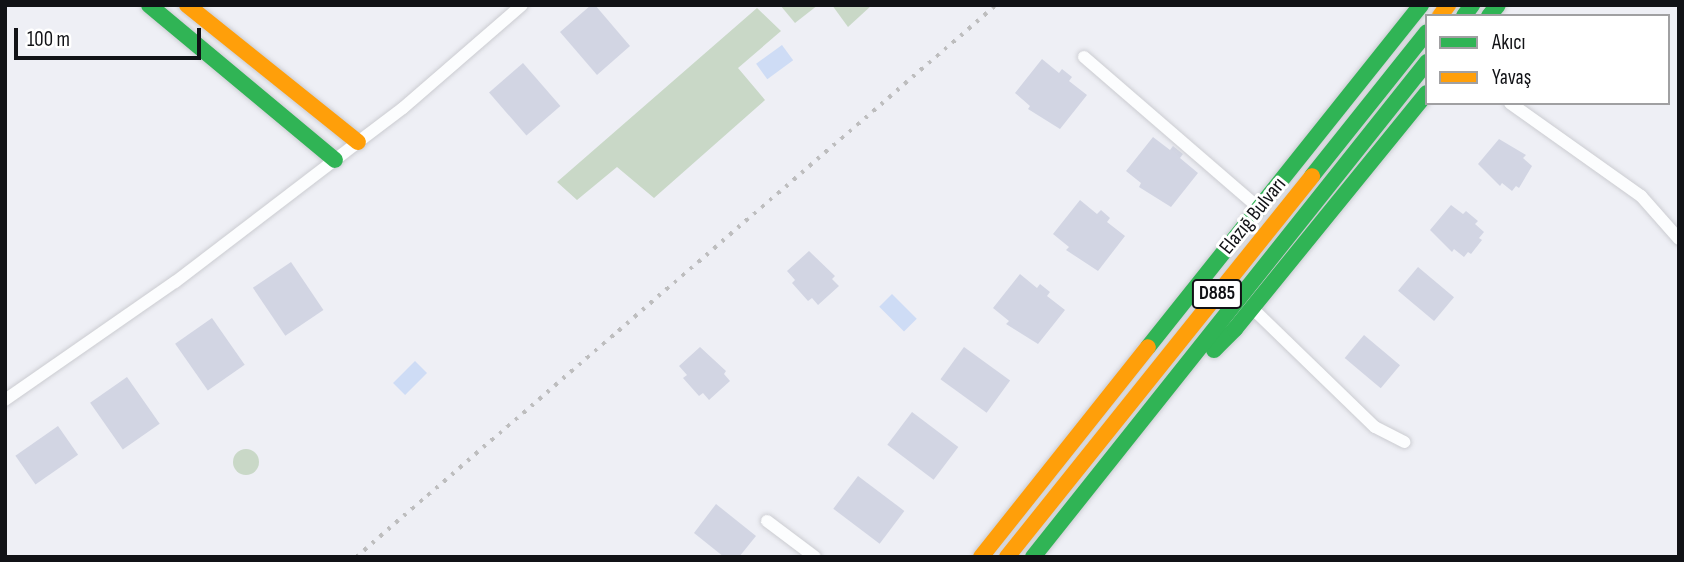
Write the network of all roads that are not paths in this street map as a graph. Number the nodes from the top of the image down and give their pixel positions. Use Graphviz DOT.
graph roads {
  1 [pos="149,5"];
  2 [pos="187,5"];
  3 [pos="522,5"];
  4 [pos="1421,5"];
  5 [pos="1425,34"];
  6 [pos="1084,57"];
  7 [pos="1425,65"];
  8 [pos="1425,95"];
  9 [pos="1513,105"];
  10 [pos="358,142"];
  11 [pos="335,160"];
  12 [pos="1260,209"];
  13 [pos="1679,239"];
  14 [pos="1252,308"];
  15 [pos="5,400"];
  16 [pos="1144,421"];
  17 [pos="1404,443"];
  18 [pos="768,521"];
  19 [pos="815,557"];
  20 [pos="981,557"];
  21 [pos="1007,557"];
  22 [pos="1033,557"];
  1 -- 11 [label="main road"];
  2 -- 10 [label="main road"];
  3 -- 10 [label="street"];
  4 -- 12 [label="main road"];
  5 -- 21 [label="main road, Elazığ Bulvarı / D885"];
  6 -- 12 [label="street"];
  7 -- 16 [label="main road, Elazığ Bulvarı / D885"];
  8 -- 14 [label="main road"];
  9 -- 13 [label="street"];
  10 -- 11 [label="street"];
  11 -- 15 [label="street"];
  12 -- 20 [label="main road"];
  14 -- 16 [label="main road"];
  14 -- 17 [label="street"];
  16 -- 22 [label="main road, Elazığ Bulvarı / D885"];
  18 -- 19 [label="street"];
}
